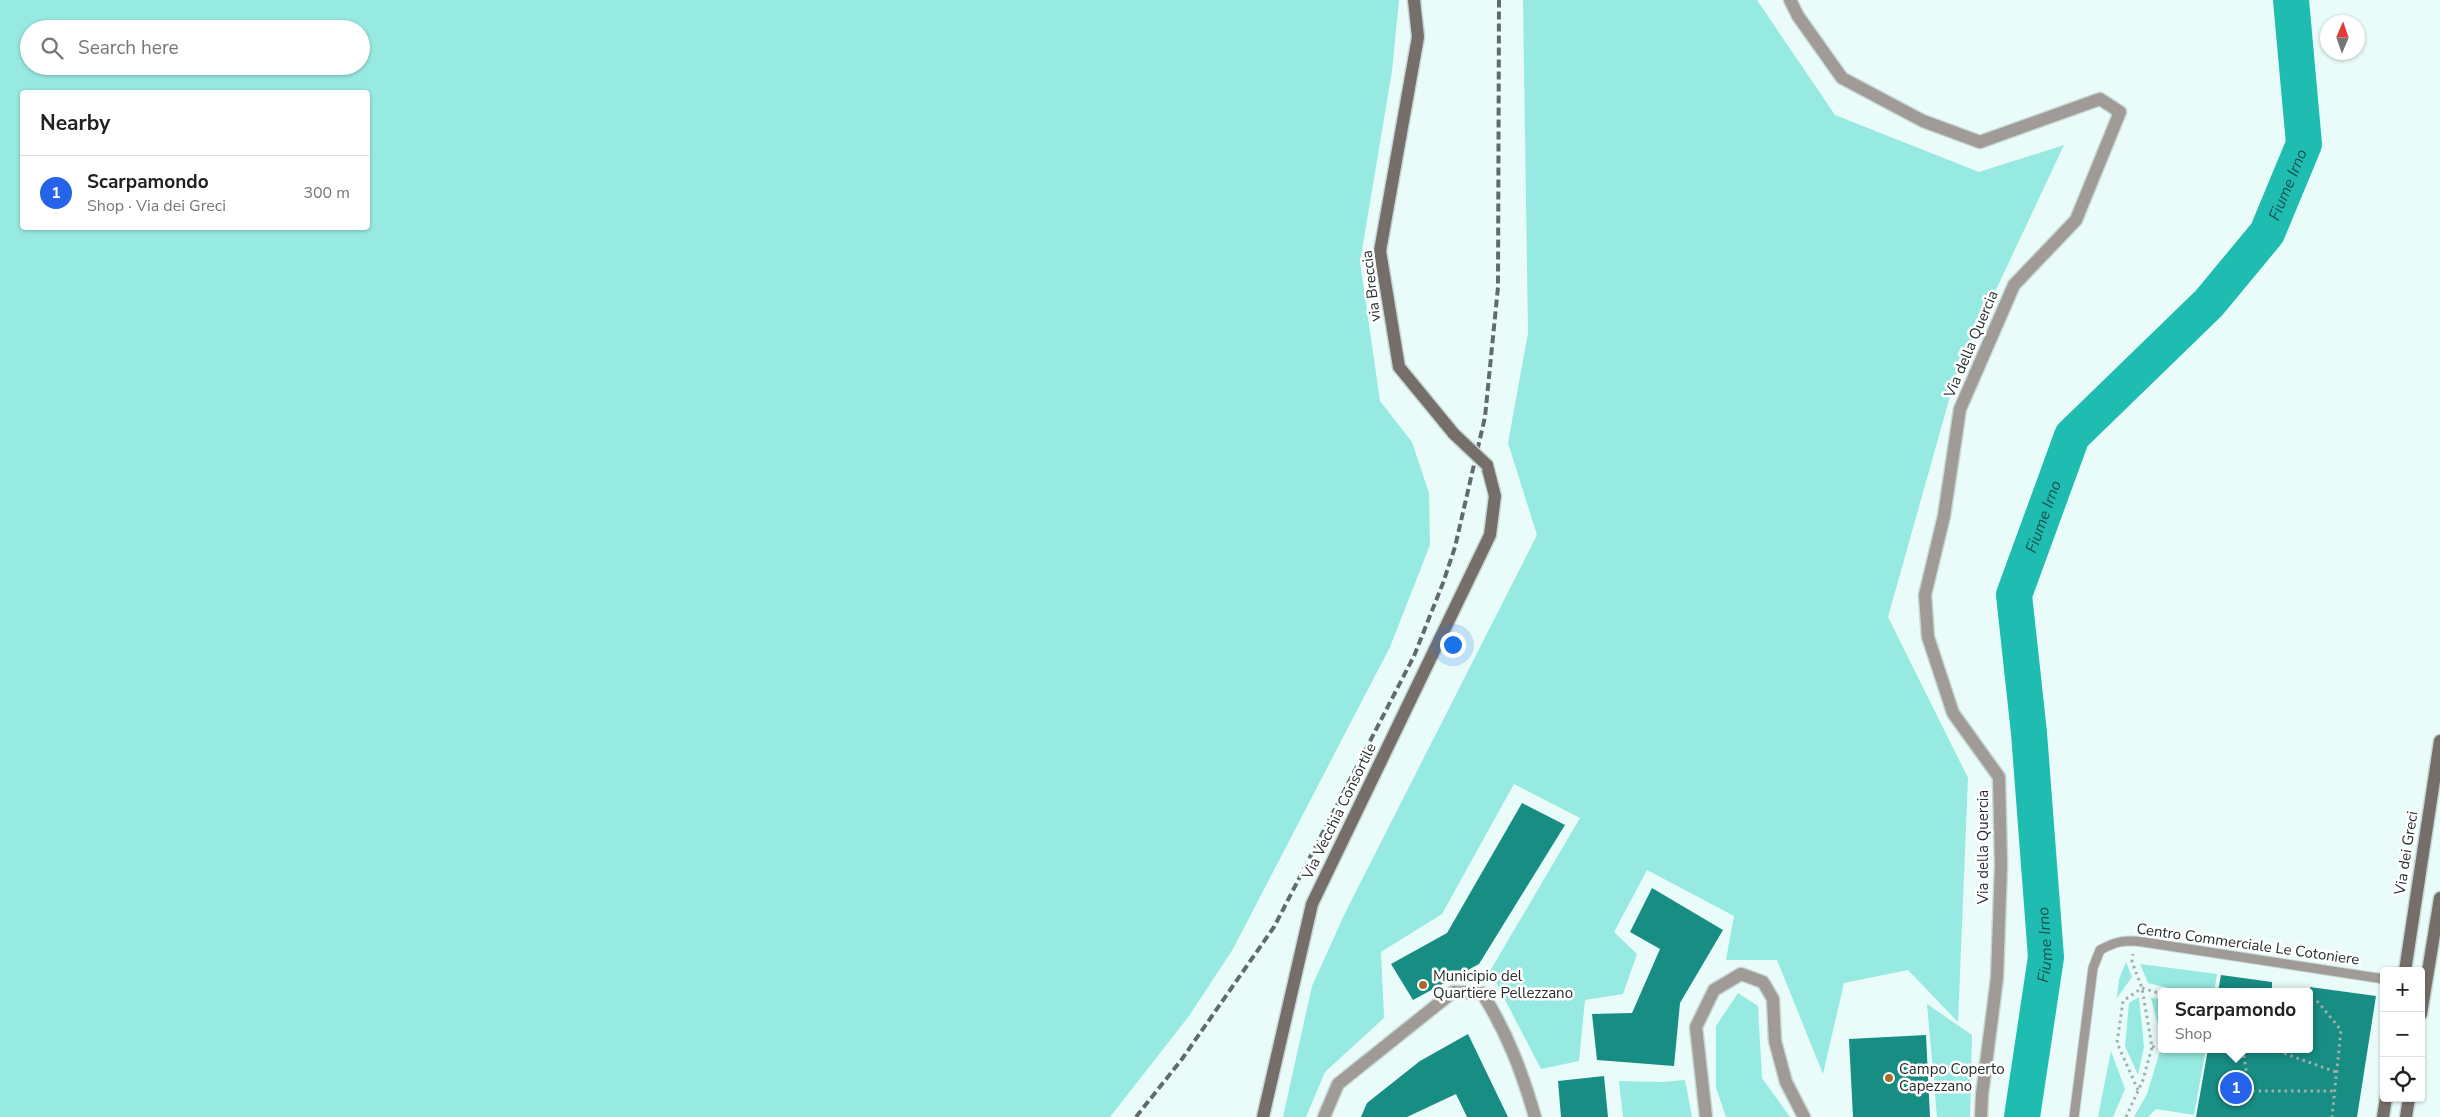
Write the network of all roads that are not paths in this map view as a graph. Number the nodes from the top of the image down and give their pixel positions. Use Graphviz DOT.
graph roads {
  1 [pos="1414,0"];
  2 [pos="1790,0"];
  3 [pos="1490,536"];
  4 [pos="2440,740"];
  5 [pos="2440,898"];
  6 [pos="2406,967"];
  7 [pos="2380,977"];
  8 [pos="2421,1012"];
  9 [pos="2385,1102"];
  10 [pos="2408,1102"];
  11 [pos="1264,1117"];
  12 [pos="1324,1117"];
  13 [pos="1535,1117"];
  14 [pos="1706,1117"];
  15 [pos="1804,1117"];
  16 [pos="1981,1117"];
  17 [pos="2074,1117"];
  18 [pos="2383,1117"];
  19 [pos="2406,1117"];
  1 -- 3 [label="street, via Breccia, bridge"];
  2 -- 16 [label="street, Via della Quercia"];
  3 -- 11 [label="street, Via Vecchia Consortile"];
  4 -- 6 [label="street, Via dei Greci"];
  5 -- 8 [label="street"];
  7 -- 17 [label="lane, Centro Commerciale Le Cotoniere"];
  9 -- 18 [label="street"];
  10 -- 19 [label="street"];
  12 -- 13 [label="street"];
  14 -- 15 [label="street"];
}
